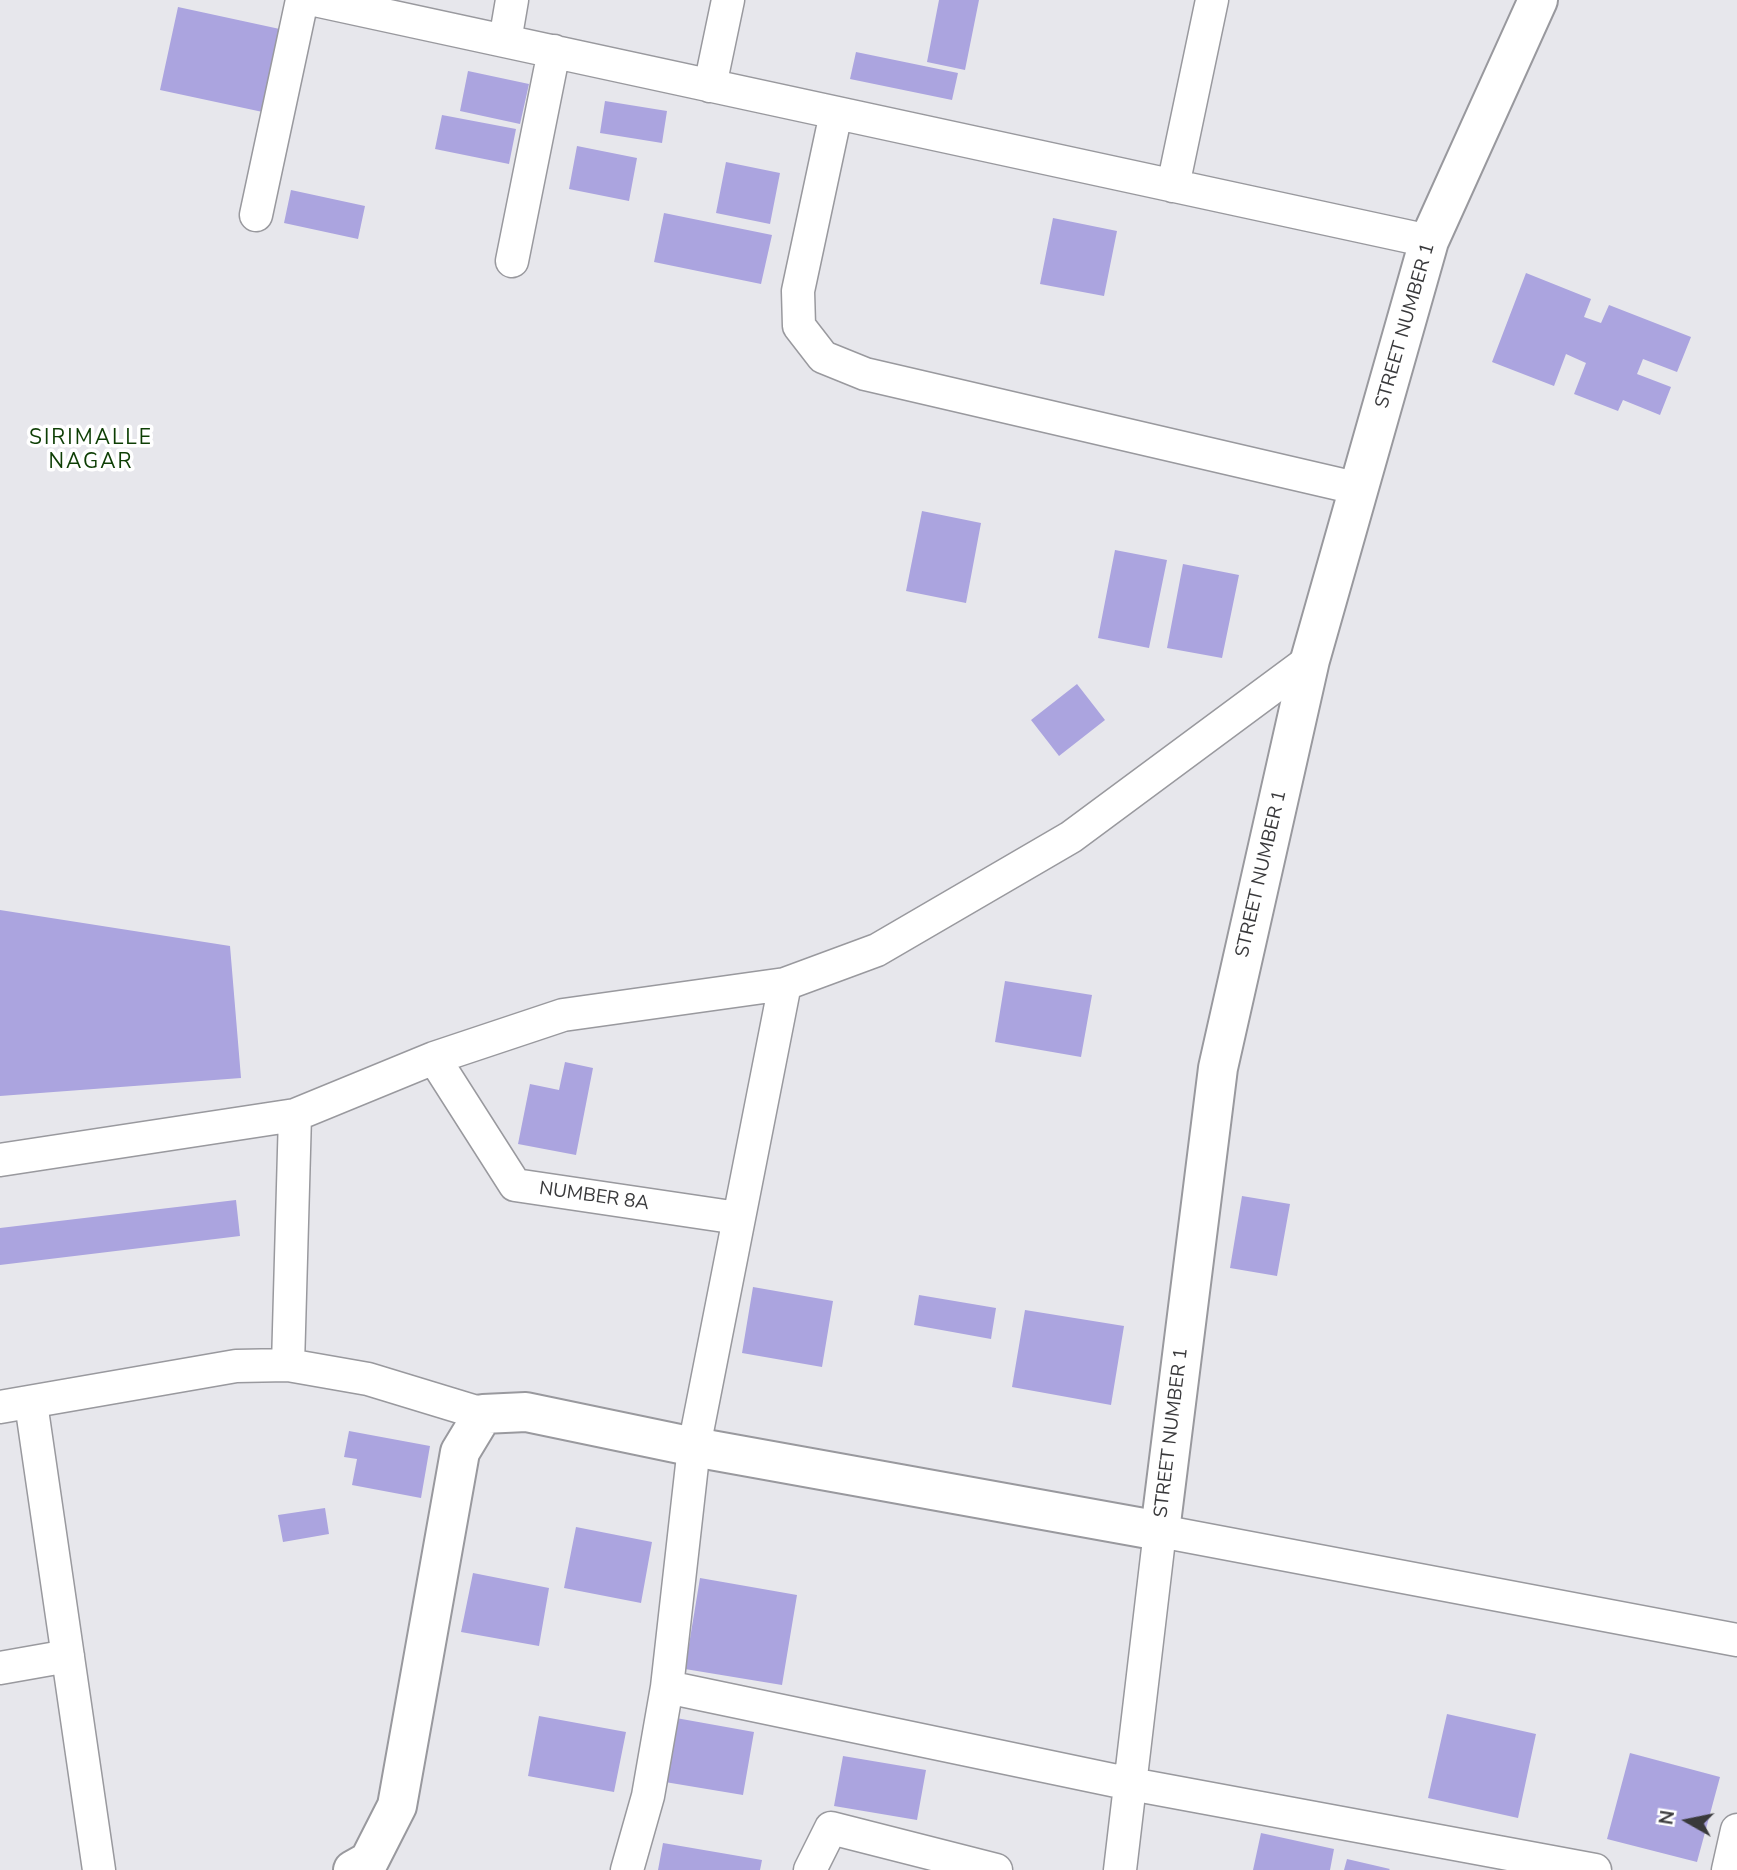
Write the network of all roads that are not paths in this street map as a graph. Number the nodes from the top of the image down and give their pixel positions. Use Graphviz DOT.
graph roads {
  1 [pos="302,0"];
  2 [pos="315,0"];
  3 [pos="512,0"];
  4 [pos="727,0"];
  5 [pos="1212,0"];
  6 [pos="1538,0"];
  7 [pos="505,41"];
  8 [pos="554,51"];
  9 [pos="710,86"];
  10 [pos="836,113"];
  11 [pos="1173,186"];
  12 [pos="257,215"];
  13 [pos="1429,241"];
  14 [pos="512,261"];
  15 [pos="1360,489"];
  16 [pos="1310,660"];
  17 [pos="785,984"];
  18 [pos="434,1058"];
  19 [pos="295,1115"];
  20 [pos="0,1160"];
  21 [pos="738,1218"];
  22 [pos="288,1366"];
  23 [pos="31,1403"];
  24 [pos="0,1407"];
  25 [pos="483,1414"];
  26 [pos="694,1447"];
  27 [pos="1160,1531"];
  28 [pos="1737,1640"];
  29 [pos="68,1656"];
  30 [pos="0,1668"];
  31 [pos="667,1687"];
  32 [pos="1132,1784"];
  33 [pos="1737,1830"];
  34 [pos="99,1870"];
  35 [pos="353,1870"];
  36 [pos="626,1870"];
  37 [pos="810,1870"];
  38 [pos="996,1870"];
  39 [pos="1120,1870"];
  40 [pos="1595,1870"];
  41 [pos="1728,1870"];
  1 -- 12 [label="street"];
  2 -- 7 [label="street"];
  3 -- 7 [label="street"];
  4 -- 9 [label="street"];
  5 -- 11 [label="street"];
  6 -- 13 [label="street, STREET NUMBER 1"];
  7 -- 8 [label="street"];
  8 -- 9 [label="street"];
  8 -- 14 [label="street"];
  9 -- 10 [label="street"];
  10 -- 11 [label="street"];
  10 -- 15 [label="street"];
  11 -- 13 [label="street"];
  13 -- 15 [label="street, STREET NUMBER 1"];
  15 -- 16 [label="street, STREET NUMBER 1"];
  16 -- 17 [label="street"];
  16 -- 27 [label="street, STREET NUMBER 1"];
  17 -- 18 [label="street"];
  17 -- 21 [label="street"];
  18 -- 19 [label="street"];
  18 -- 21 [label="street, NUMBER 8A"];
  19 -- 20 [label="street"];
  19 -- 22 [label="street"];
  21 -- 26 [label="street"];
  22 -- 23 [label="street"];
  22 -- 25 [label="street"];
  23 -- 24 [label="street"];
  23 -- 29 [label="street"];
  25 -- 26 [label="street"];
  25 -- 35 [label="street"];
  26 -- 27 [label="street"];
  26 -- 31 [label="street"];
  27 -- 28 [label="street"];
  27 -- 32 [label="street, STREET NUMBER 1"];
  29 -- 30 [label="street"];
  29 -- 34 [label="street"];
  31 -- 32 [label="street"];
  31 -- 36 [label="street"];
  32 -- 39 [label="street, STREET NUMBER 1"];
  32 -- 40 [label="street"];
  33 -- 41 [label="street"];
  37 -- 38 [label="street"];
}
